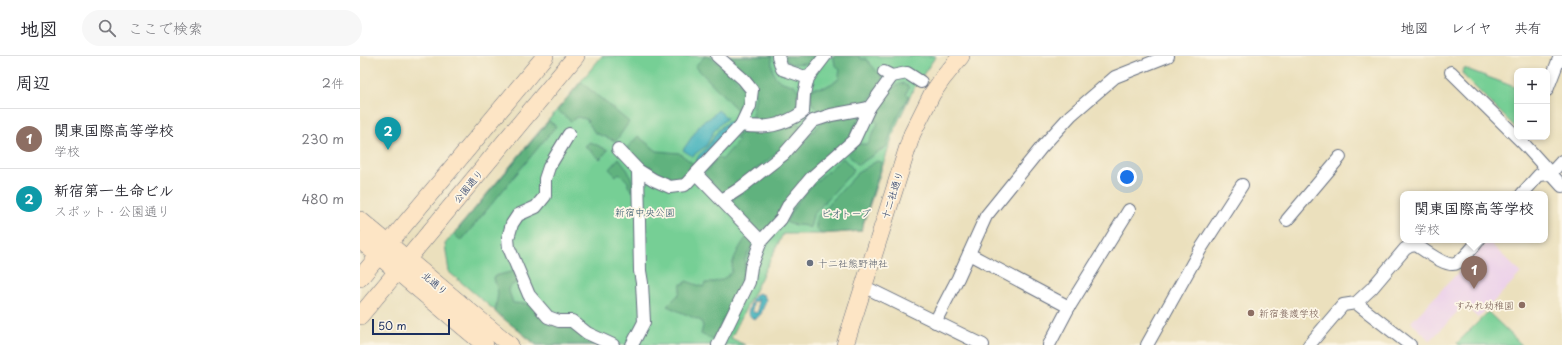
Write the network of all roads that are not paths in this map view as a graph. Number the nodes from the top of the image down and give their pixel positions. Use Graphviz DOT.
graph roads {
  1 [pos="545,56"];
  2 [pos="576,56"];
  3 [pos="717,56"];
  4 [pos="778,56"];
  5 [pos="825,56"];
  6 [pos="961,56"];
  7 [pos="1168,56"];
  8 [pos="1560,56"];
  9 [pos="1451,72"];
  10 [pos="808,78"];
  11 [pos="921,82"];
  12 [pos="1550,82"];
  13 [pos="868,108"];
  14 [pos="803,112"];
  15 [pos="812,121"];
  16 [pos="740,125"];
  17 [pos="1514,130"];
  18 [pos="569,134"];
  19 [pos="1525,140"];
  20 [pos="618,149"];
  21 [pos="1340,157"];
  22 [pos="1562,161"];
  23 [pos="638,170"];
  24 [pos="696,174"];
  25 [pos="1550,174"];
  26 [pos="1242,185"];
  27 [pos="1562,186"];
  28 [pos="1525,191"];
  29 [pos="722,200"];
  30 [pos="1129,210"];
  31 [pos="360,220"];
  32 [pos="1287,220"];
  33 [pos="360,240"];
  34 [pos="761,241"];
  35 [pos="1476,243"];
  36 [pos="384,250"];
  37 [pos="969,254"];
  38 [pos="402,265"];
  39 [pos="360,278"];
  40 [pos="863,286"];
  41 [pos="1356,303"];
  42 [pos="1069,307"];
  43 [pos="360,316"];
  44 [pos="935,322"];
  45 [pos="485,345"];
  46 [pos="510,345"];
  47 [pos="613,345"];
  48 [pos="632,345"];
  49 [pos="718,345"];
  50 [pos="845,345"];
  51 [pos="983,345"];
  52 [pos="1049,345"];
  53 [pos="1147,345"];
  54 [pos="1309,345"];
  55 [pos="1410,345"];
  1 -- 36 [label="main road"];
  2 -- 38 [label="main road, 公園通り"];
  3 -- 16 [label="street"];
  4 -- 10 [label="street"];
  5 -- 10 [label="street"];
  6 -- 40 [label="main road, 十二社通り"];
  7 -- 37 [label="street"];
  8 -- 12 [label="street"];
  9 -- 17 [label="street"];
  10 -- 14 [label="street"];
  11 -- 13 [label="street"];
  13 -- 15 [label="street"];
  13 -- 34 [label="street"];
  14 -- 15 [label="street"];
  14 -- 16 [label="street"];
  15 -- 29 [label="street"];
  16 -- 24 [label="street"];
  18 -- 47 [label="street"];
  19 -- 25 [label="street"];
  20 -- 23 [label="street"];
  21 -- 32 [label="street"];
  22 -- 25 [label="street"];
  23 -- 24 [label="street"];
  23 -- 48 [label="street"];
  24 -- 29 [label="street"];
  25 -- 27 [label="street"];
  25 -- 28 [label="street"];
  26 -- 53 [label="street"];
  29 -- 34 [label="street"];
  30 -- 42 [label="street"];
  31 -- 36 [label="main road, 北通り"];
  33 -- 36 [label="main road, 北通り"];
  34 -- 49 [label="street"];
  35 -- 41 [label="street"];
  36 -- 38 [label="main road, 北通り"];
  36 -- 39 [label="main road"];
  37 -- 42 [label="street"];
  37 -- 44 [label="street"];
  38 -- 43 [label="main road, 公園通り"];
  38 -- 45 [label="main road, 北通り"];
  38 -- 46 [label="main road, 北通り"];
  40 -- 44 [label="street"];
  40 -- 50 [label="main road, 十二社通り"];
  41 -- 54 [label="street"];
  41 -- 55 [label="street"];
  42 -- 52 [label="street"];
  44 -- 51 [label="street"];
}
